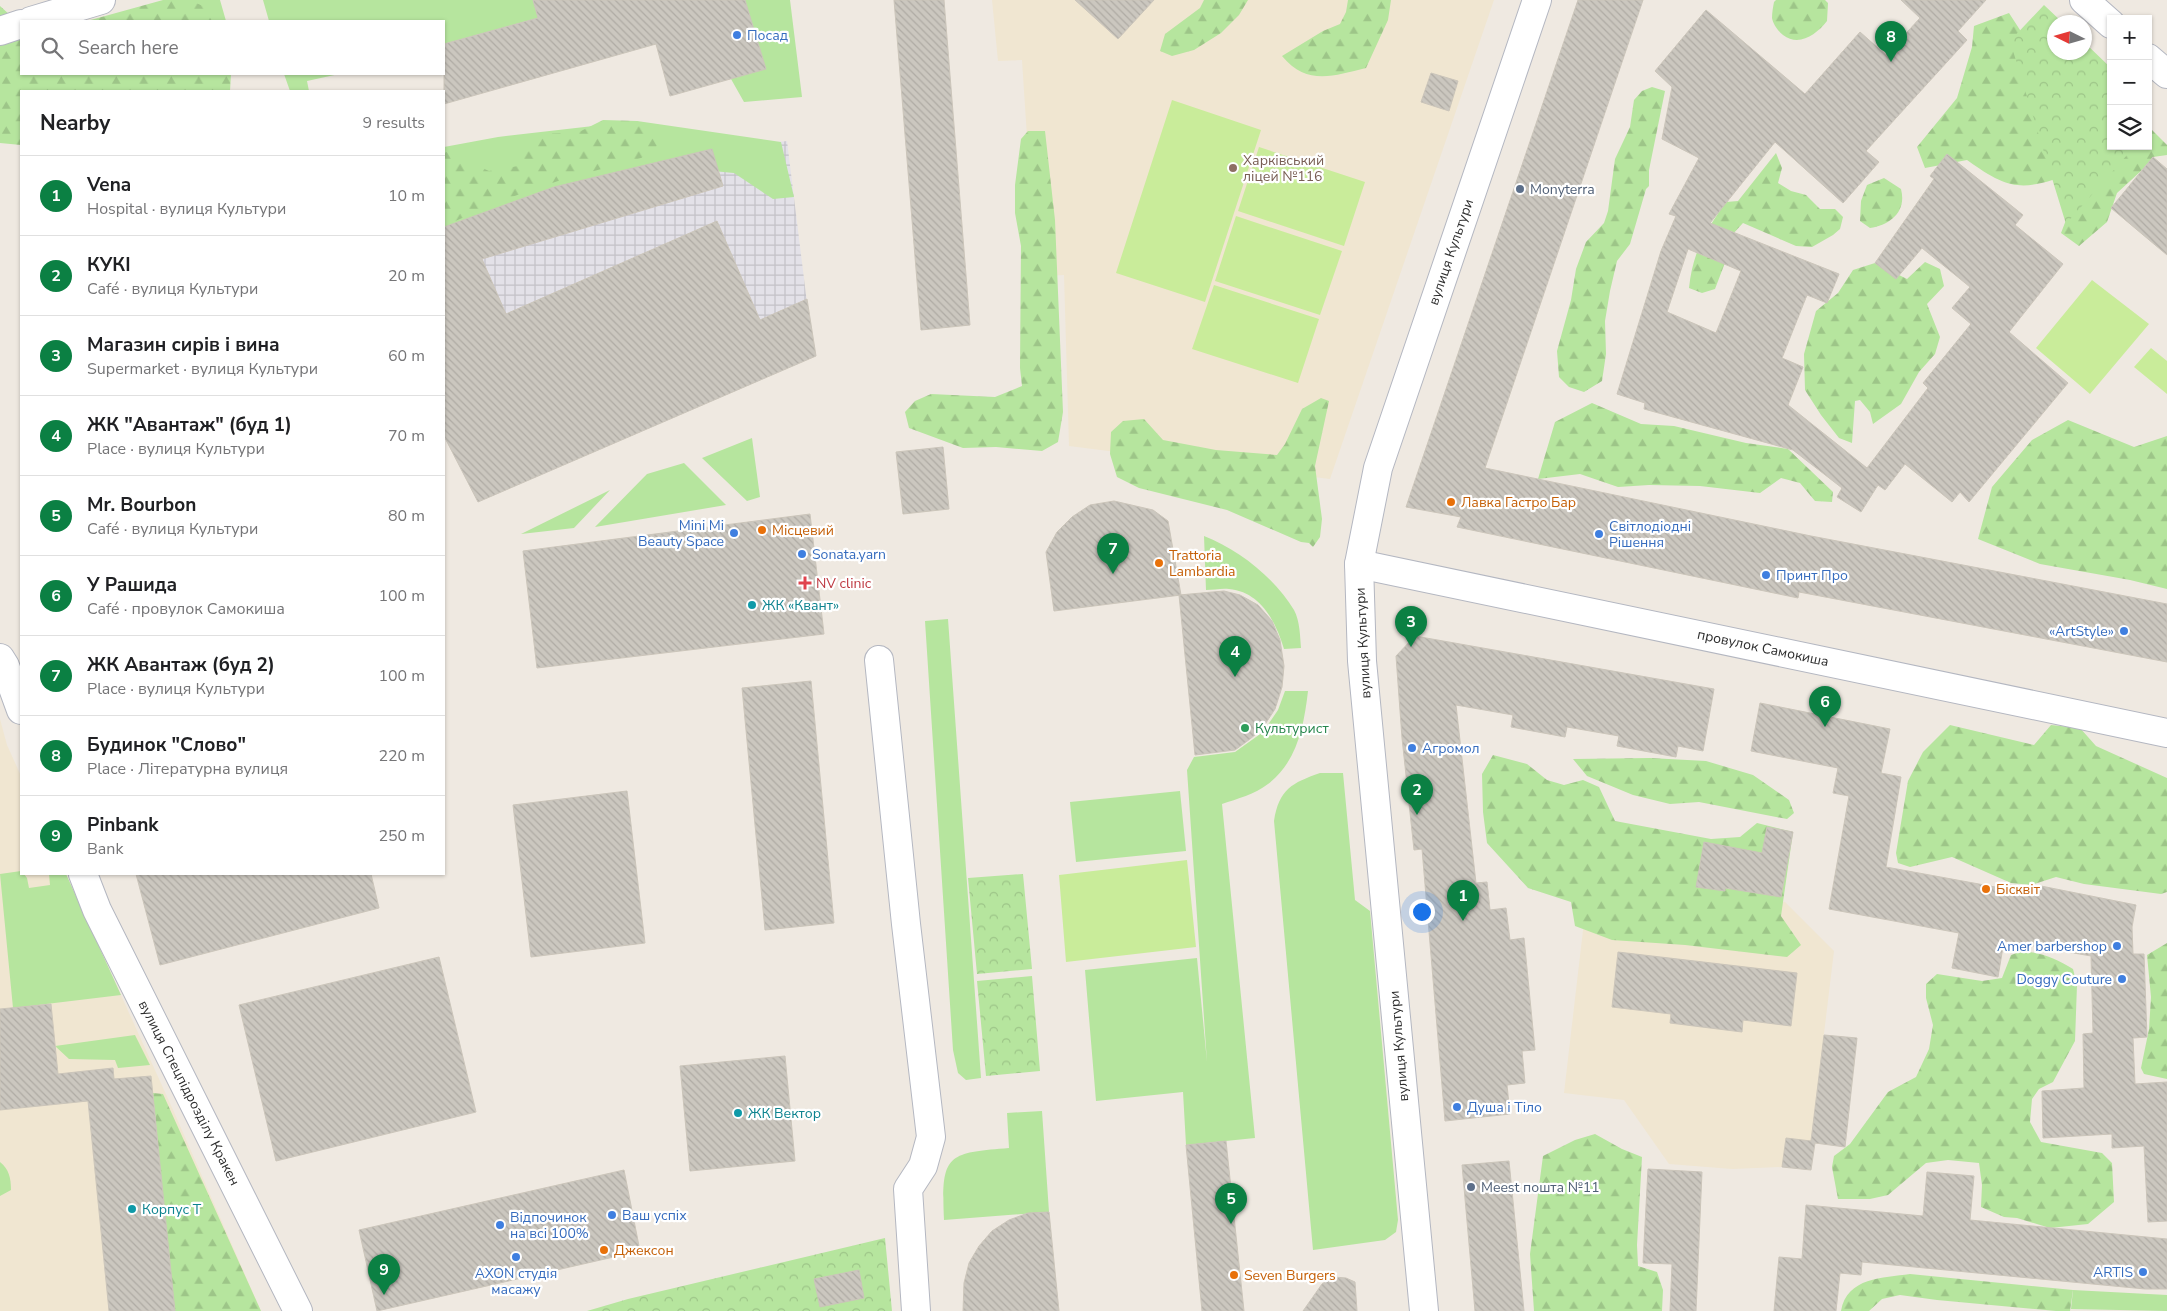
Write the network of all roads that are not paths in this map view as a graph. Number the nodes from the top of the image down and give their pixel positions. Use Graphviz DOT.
graph roads {
  1 [pos="101,0"];
  2 [pos="1537,0"];
  3 [pos="2084,0"];
  4 [pos="34,20"];
  5 [pos="2107,20"];
  6 [pos="20,24"];
  7 [pos="0,31"];
  8 [pos="2150,60"];
  9 [pos="2167,74"];
  10 [pos="1359,564"];
  11 [pos="0,658"];
  12 [pos="878,660"];
  13 [pos="20,707"];
  14 [pos="2167,733"];
  15 [pos="83,875"];
  16 [pos="298,1311"];
  17 [pos="916,1311"];
  18 [pos="1424,1311"];
  1 -- 4 [label="street"];
  2 -- 10 [label="street, вулиця Культури"];
  3 -- 5 [label="street"];
  6 -- 7 [label="street"];
  8 -- 9 [label="street"];
  10 -- 14 [label="street, провулок Самокиша"];
  10 -- 18 [label="street, вулиця Культури"];
  11 -- 13 [label="street"];
  12 -- 17 [label="street"];
  15 -- 16 [label="street, вулиця Спецпідрозділу Кракен"];
}
